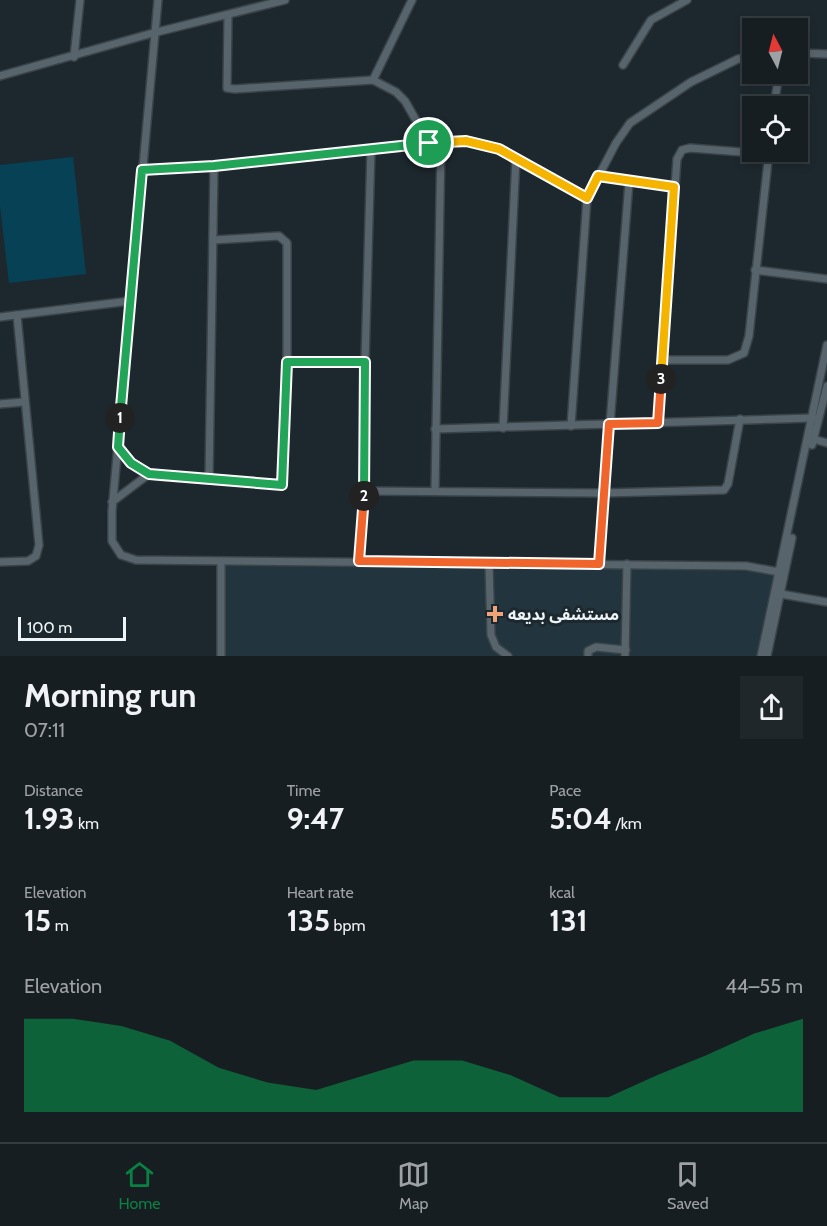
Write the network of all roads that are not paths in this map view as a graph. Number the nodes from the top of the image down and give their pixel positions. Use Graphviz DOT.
graph roads {
  1 [pos="80,0"];
  2 [pos="158,0"];
  3 [pos="285,0"];
  4 [pos="412,0"];
  5 [pos="687,0"];
  6 [pos="228,16"];
  7 [pos="153,33"];
  8 [pos="808,53"];
  9 [pos="827,54"];
  10 [pos="74,57"];
  11 [pos="742,59"];
  12 [pos="623,65"];
  13 [pos="0,76"];
  14 [pos="373,80"];
  15 [pos="441,142"];
  16 [pos="429,143"];
  17 [pos="370,149"];
  18 [pos="742,152"];
  19 [pos="516,158"];
  20 [pos="767,162"];
  21 [pos="214,166"];
  22 [pos="142,170"];
  23 [pos="598,176"];
  24 [pos="629,182"];
  25 [pos="674,187"];
  26 [pos="587,198"];
  27 [pos="213,240"];
  28 [pos="755,270"];
  29 [pos="827,279"];
  30 [pos="130,301"];
  31 [pos="17,315"];
  32 [pos="0,317"];
  33 [pos="827,345"];
  34 [pos="662,360"];
  35 [pos="287,362"];
  36 [pos="365,362"];
  37 [pos="827,387"];
  38 [pos="24,402"];
  39 [pos="0,404"];
  40 [pos="813,418"];
  41 [pos="740,419"];
  42 [pos="658,423"];
  43 [pos="609,424"];
  44 [pos="571,426"];
  45 [pos="503,428"];
  46 [pos="435,429"];
  47 [pos="813,440"];
  48 [pos="827,443"];
  49 [pos="118,447"];
  50 [pos="149,474"];
  51 [pos="209,479"];
  52 [pos="365,491"];
  53 [pos="435,491"];
  54 [pos="603,493"];
  55 [pos="112,502"];
  56 [pos="221,561"];
  57 [pos="359,561"];
  58 [pos="0,562"];
  59 [pos="599,564"];
  60 [pos="627,564"];
  61 [pos="489,565"];
  62 [pos="781,574"];
  63 [pos="781,594"];
  64 [pos="827,602"];
  65 [pos="625,653"];
  66 [pos="220,656"];
  67 [pos="508,656"];
  68 [pos="588,656"];
  69 [pos="761,656"];
  70 [pos="767,656"];
  1 -- 10 [label="street"];
  2 -- 7 [label="street"];
  3 -- 6 [label="street"];
  4 -- 14 [label="street"];
  5 -- 12 [label="street"];
  6 -- 7 [label="street"];
  6 -- 14 [label="street"];
  7 -- 10 [label="street"];
  7 -- 22 [label="street"];
  8 -- 9 [label="street"];
  10 -- 13 [label="street"];
  11 -- 23 [label="street"];
  14 -- 16 [label="street"];
  15 -- 16 [label="street"];
  15 -- 19 [label="street"];
  15 -- 46 [label="street"];
  16 -- 17 [label="street"];
  17 -- 21 [label="street"];
  17 -- 36 [label="street"];
  18 -- 25 [label="street"];
  19 -- 26 [label="street"];
  19 -- 45 [label="street"];
  20 -- 28 [label="street"];
  21 -- 22 [label="street"];
  21 -- 27 [label="street"];
  22 -- 30 [label="street"];
  23 -- 24 [label="street"];
  23 -- 26 [label="street"];
  24 -- 25 [label="street"];
  24 -- 43 [label="street"];
  25 -- 34 [label="street"];
  26 -- 44 [label="street"];
  27 -- 35 [label="street"];
  27 -- 51 [label="street"];
  28 -- 29 [label="street"];
  28 -- 34 [label="street"];
  30 -- 31 [label="street"];
  30 -- 49 [label="street"];
  31 -- 32 [label="street"];
  31 -- 38 [label="street"];
  33 -- 40 [label="street"];
  34 -- 42 [label="street"];
  35 -- 36 [label="street"];
  35 -- 51 [label="street"];
  36 -- 52 [label="street"];
  37 -- 47 [label="street"];
  38 -- 39 [label="street"];
  38 -- 58 [label="street"];
  40 -- 41 [label="street"];
  40 -- 62 [label="street"];
  41 -- 42 [label="street"];
  41 -- 54 [label="street"];
  42 -- 43 [label="street"];
  43 -- 44 [label="street"];
  43 -- 54 [label="street"];
  44 -- 45 [label="street"];
  45 -- 46 [label="street"];
  46 -- 53 [label="street"];
  47 -- 48 [label="street"];
  47 -- 62 [label="street"];
  49 -- 50 [label="street"];
  49 -- 55 [label="street"];
  50 -- 51 [label="street"];
  50 -- 55 [label="street"];
  52 -- 53 [label="street"];
  52 -- 57 [label="street"];
  53 -- 54 [label="street"];
  54 -- 59 [label="street"];
  55 -- 56 [label="street"];
  56 -- 57 [label="street"];
  56 -- 66 [label="street"];
  57 -- 61 [label="street"];
  59 -- 60 [label="street"];
  59 -- 61 [label="street"];
  60 -- 62 [label="street"];
  60 -- 65 [label="street"];
  61 -- 67 [label="street"];
  62 -- 63 [label="street"];
  62 -- 69 [label="street"];
  63 -- 64 [label="street"];
  63 -- 70 [label="street"];
  65 -- 68 [label="street"];
}
